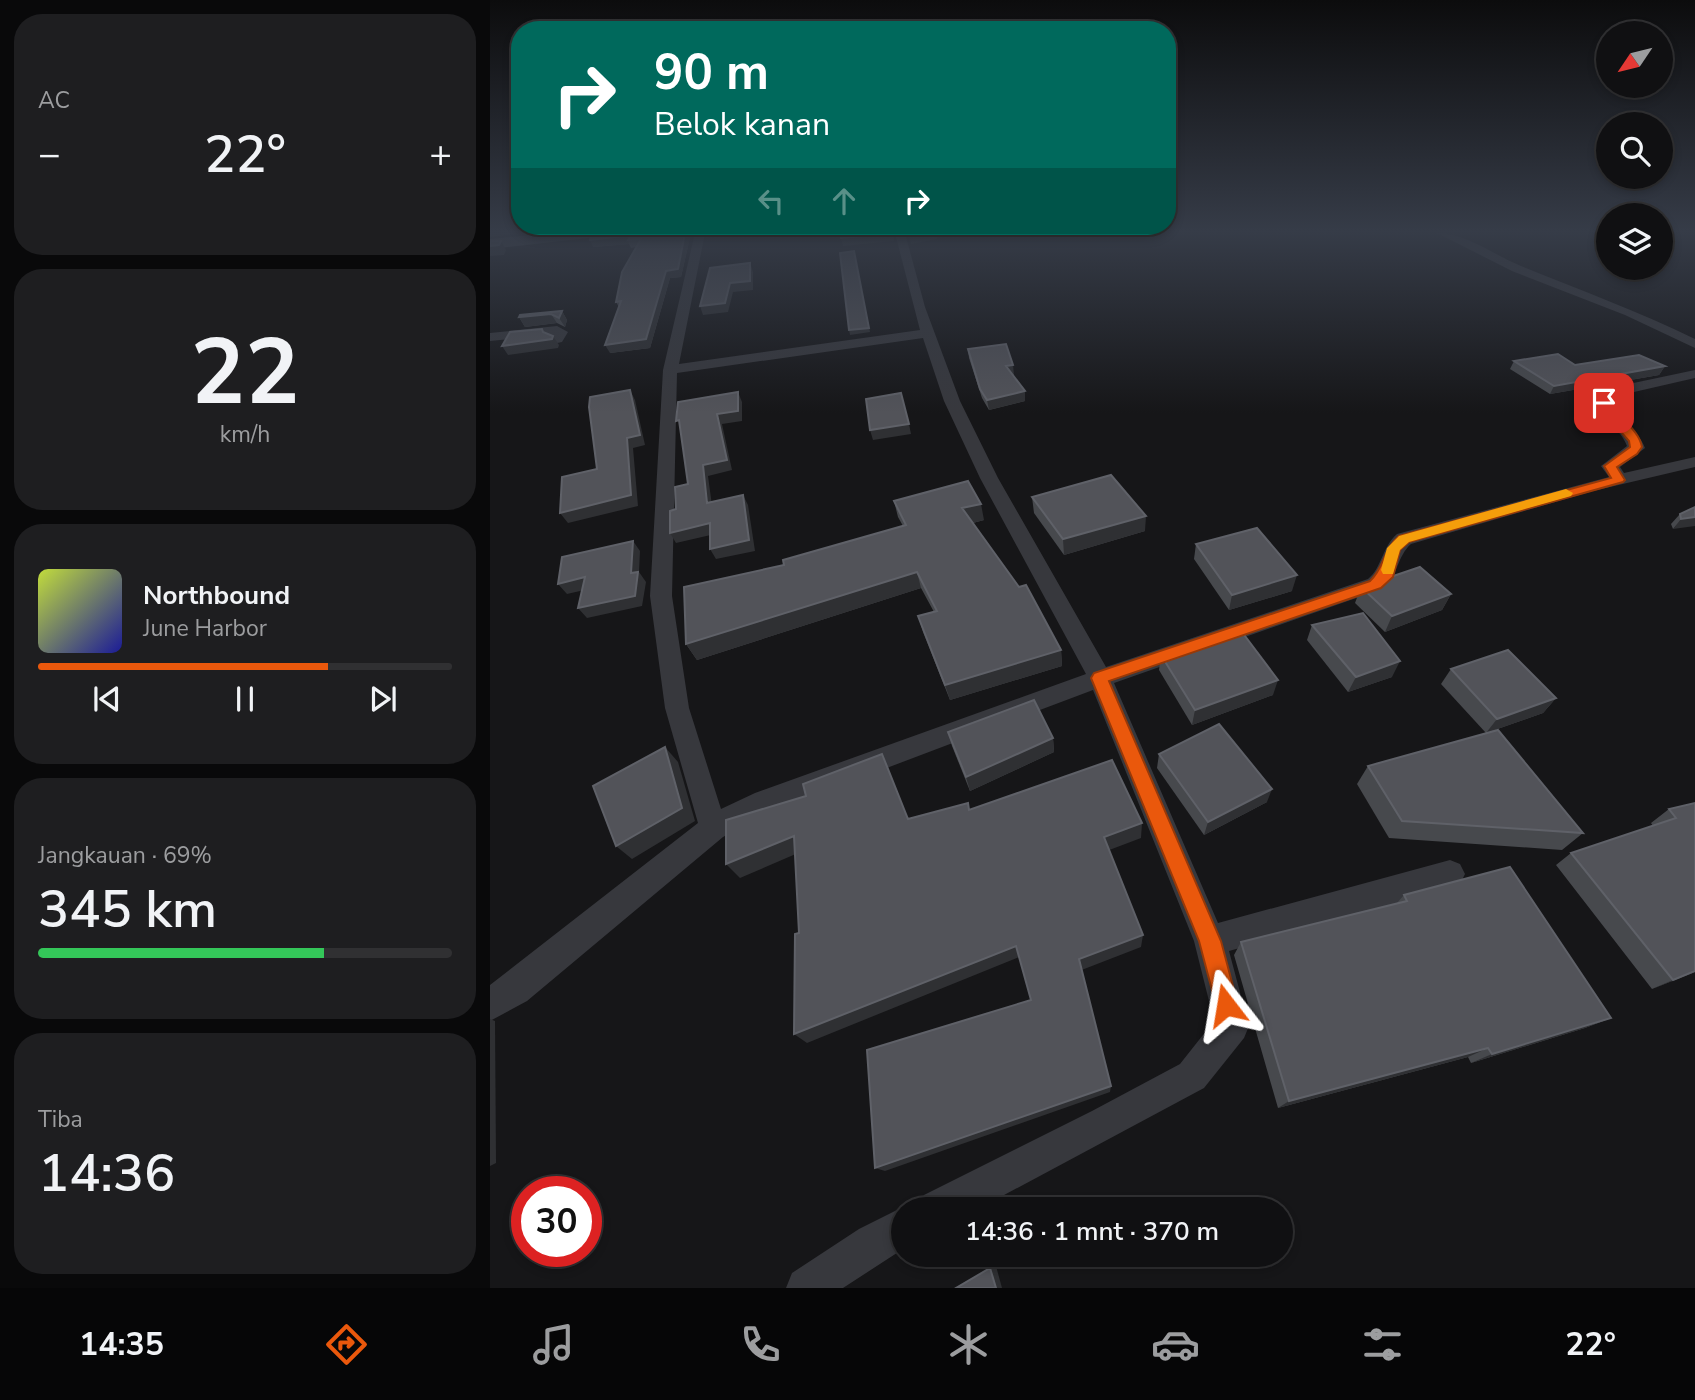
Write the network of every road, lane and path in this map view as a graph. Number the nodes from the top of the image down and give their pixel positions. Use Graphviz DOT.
graph roads {
  1 [pos="687,293"];
  2 [pos="916,293"];
  3 [pos="1581,293"];
  4 [pos="927,333"];
  5 [pos="490,337"];
  6 [pos="557,339"];
  7 [pos="1695,344"];
  8 [pos="670,370"];
  9 [pos="1695,374"];
  10 [pos="1695,462"];
  11 [pos="1619,480"];
  12 [pos="1100,678"];
  13 [pos="713,828"];
  14 [pos="1450,874"];
  15 [pos="1210,941"];
  16 [pos="490,1004"];
  17 [pos="962,1197"];
  18 [pos="891,1233"];
  19 [pos="807,1288"];
  1 -- 8 [label="street"];
  2 -- 4 [label="street"];
  3 -- 7 [label="street"];
  4 -- 8 [label="street"];
  4 -- 12 [label="street"];
  5 -- 6 [label="street"];
  8 -- 13 [label="street"];
  9 -- 11 [label="street"];
  10 -- 11 [label="street"];
  11 -- 12 [label="street"];
  12 -- 13 [label="street"];
  12 -- 15 [label="street"];
  13 -- 16 [label="street"];
  14 -- 15 [label="street"];
  15 -- 17 [label="street"];
  18 -- 19 [label="street"];
}
